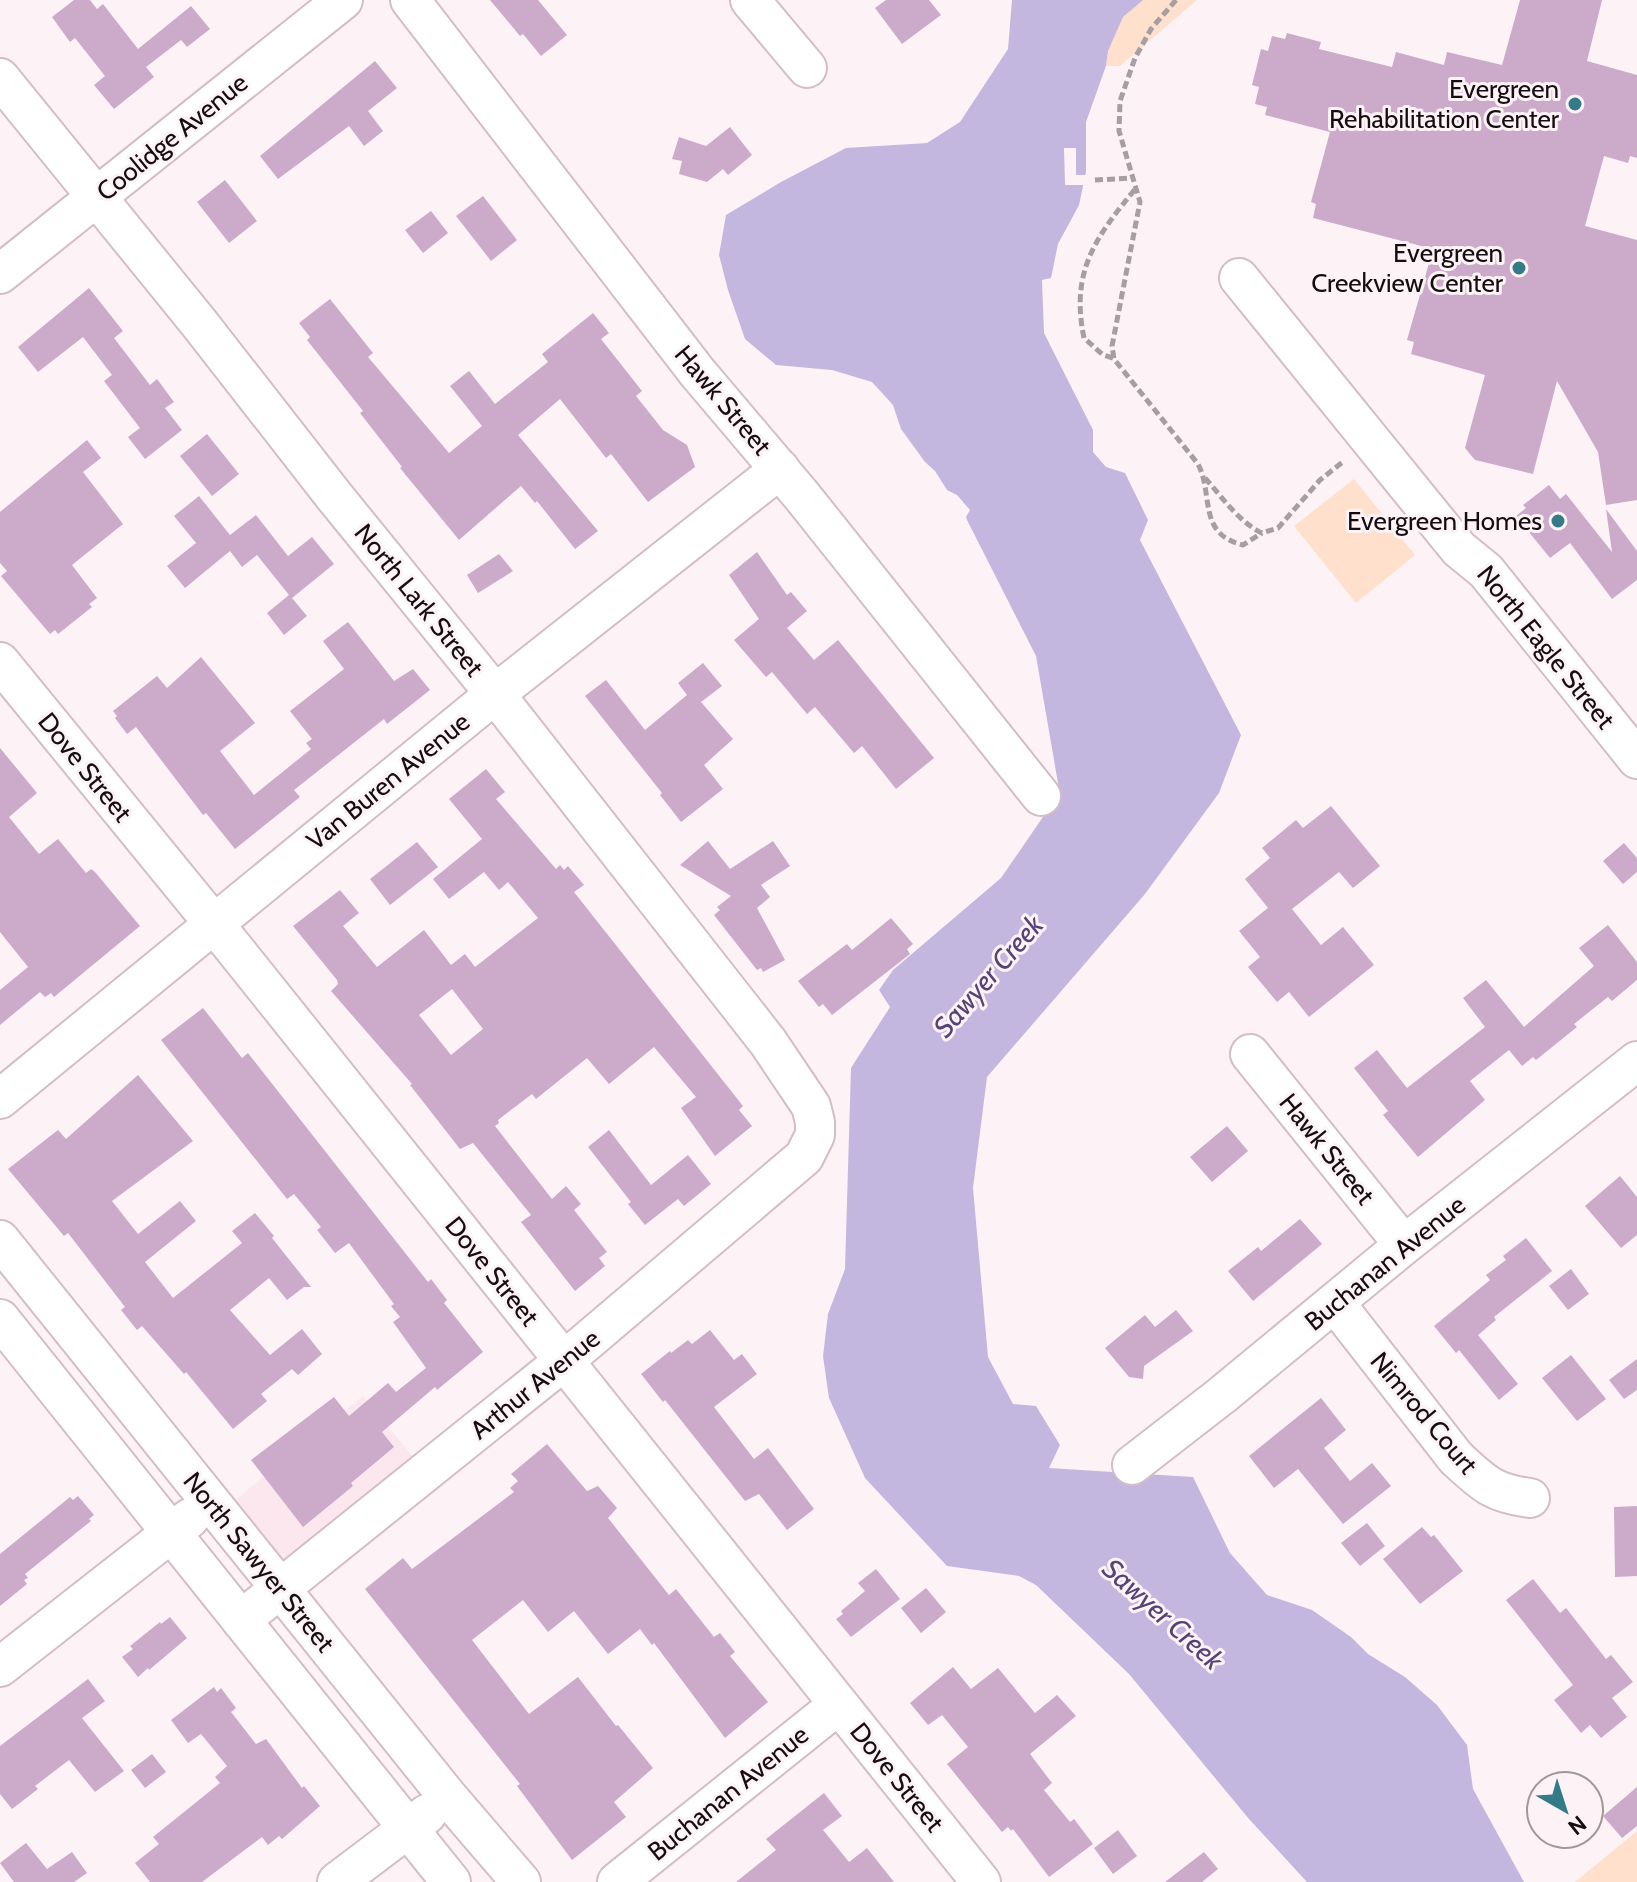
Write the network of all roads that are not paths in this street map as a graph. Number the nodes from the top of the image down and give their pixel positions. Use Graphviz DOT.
graph roads {
  1 [pos="343,0"];
  2 [pos="410,0"];
  3 [pos="750,0"];
  4 [pos="807,68"];
  5 [pos="0,78"];
  6 [pos="96,198"];
  7 [pos="0,274"];
  8 [pos="1239,278"];
  9 [pos="780,469"];
  10 [pos="0,662"];
  11 [pos="495,694"];
  12 [pos="1637,759"];
  13 [pos="1041,796"];
  14 [pos="214,924"];
  15 [pos="1250,1054"];
  16 [pos="1637,1061"];
  17 [pos="0,1099"];
  18 [pos="815,1135"];
  19 [pos="0,1240"];
  20 [pos="1404,1245"];
  21 [pos="1335,1303"];
  22 [pos="0,1319"];
  23 [pos="565,1360"];
  24 [pos="1132,1465"];
  25 [pos="1530,1498"];
  26 [pos="210,1502"];
  27 [pos="170,1533"];
  28 [pos="281,1590"];
  29 [pos="241,1620"];
  30 [pos="0,1667"];
  31 [pos="838,1705"];
  32 [pos="448,1797"];
  33 [pos="409,1828"];
  34 [pos="337,1882"];
  35 [pos="451,1882"];
  36 [pos="521,1882"];
  37 [pos="617,1882"];
  38 [pos="981,1882"];
  1 -- 6 [label="street, Coolidge Avenue"];
  2 -- 9 [label="street, Hawk Street"];
  3 -- 4 [label="street"];
  5 -- 6 [label="street, North Lark Street"];
  6 -- 7 [label="street, Coolidge Avenue"];
  6 -- 11 [label="street, North Lark Street"];
  8 -- 12 [label="street, North Eagle Street"];
  9 -- 11 [label="street, Van Buren Avenue"];
  9 -- 13 [label="street, Hawk Street"];
  10 -- 14 [label="street, Dove Street"];
  11 -- 14 [label="street, Van Buren Avenue"];
  11 -- 18 [label="street, North Lark Street"];
  14 -- 17 [label="street, Van Buren Avenue"];
  14 -- 23 [label="street, Dove Street"];
  15 -- 20 [label="street, Hawk Street"];
  16 -- 20 [label="street, Buchanan Avenue"];
  18 -- 23 [label="street, Arthur Avenue"];
  19 -- 26 [label="street, North Sawyer Street"];
  20 -- 21 [label="street, Buchanan Avenue"];
  21 -- 24 [label="street, Buchanan Avenue"];
  21 -- 25 [label="street, Nimrod Court"];
  22 -- 27 [label="street, North Sawyer Street"];
  23 -- 28 [label="street, Arthur Avenue"];
  23 -- 31 [label="street, Dove Street"];
  26 -- 27 [label="street"];
  26 -- 28 [label="street, North Sawyer Street"];
  27 -- 29 [label="street, North Sawyer Street"];
  27 -- 30 [label="street"];
  28 -- 29 [label="street, Arthur Avenue"];
  28 -- 32 [label="street, North Sawyer Street"];
  29 -- 33 [label="street, North Sawyer Street"];
  31 -- 37 [label="street, Buchanan Avenue"];
  31 -- 38 [label="street, Dove Street"];
  32 -- 33 [label="street"];
  32 -- 36 [label="street, North Sawyer Street"];
  33 -- 34 [label="street"];
  33 -- 35 [label="street, North Sawyer Street"];
}
